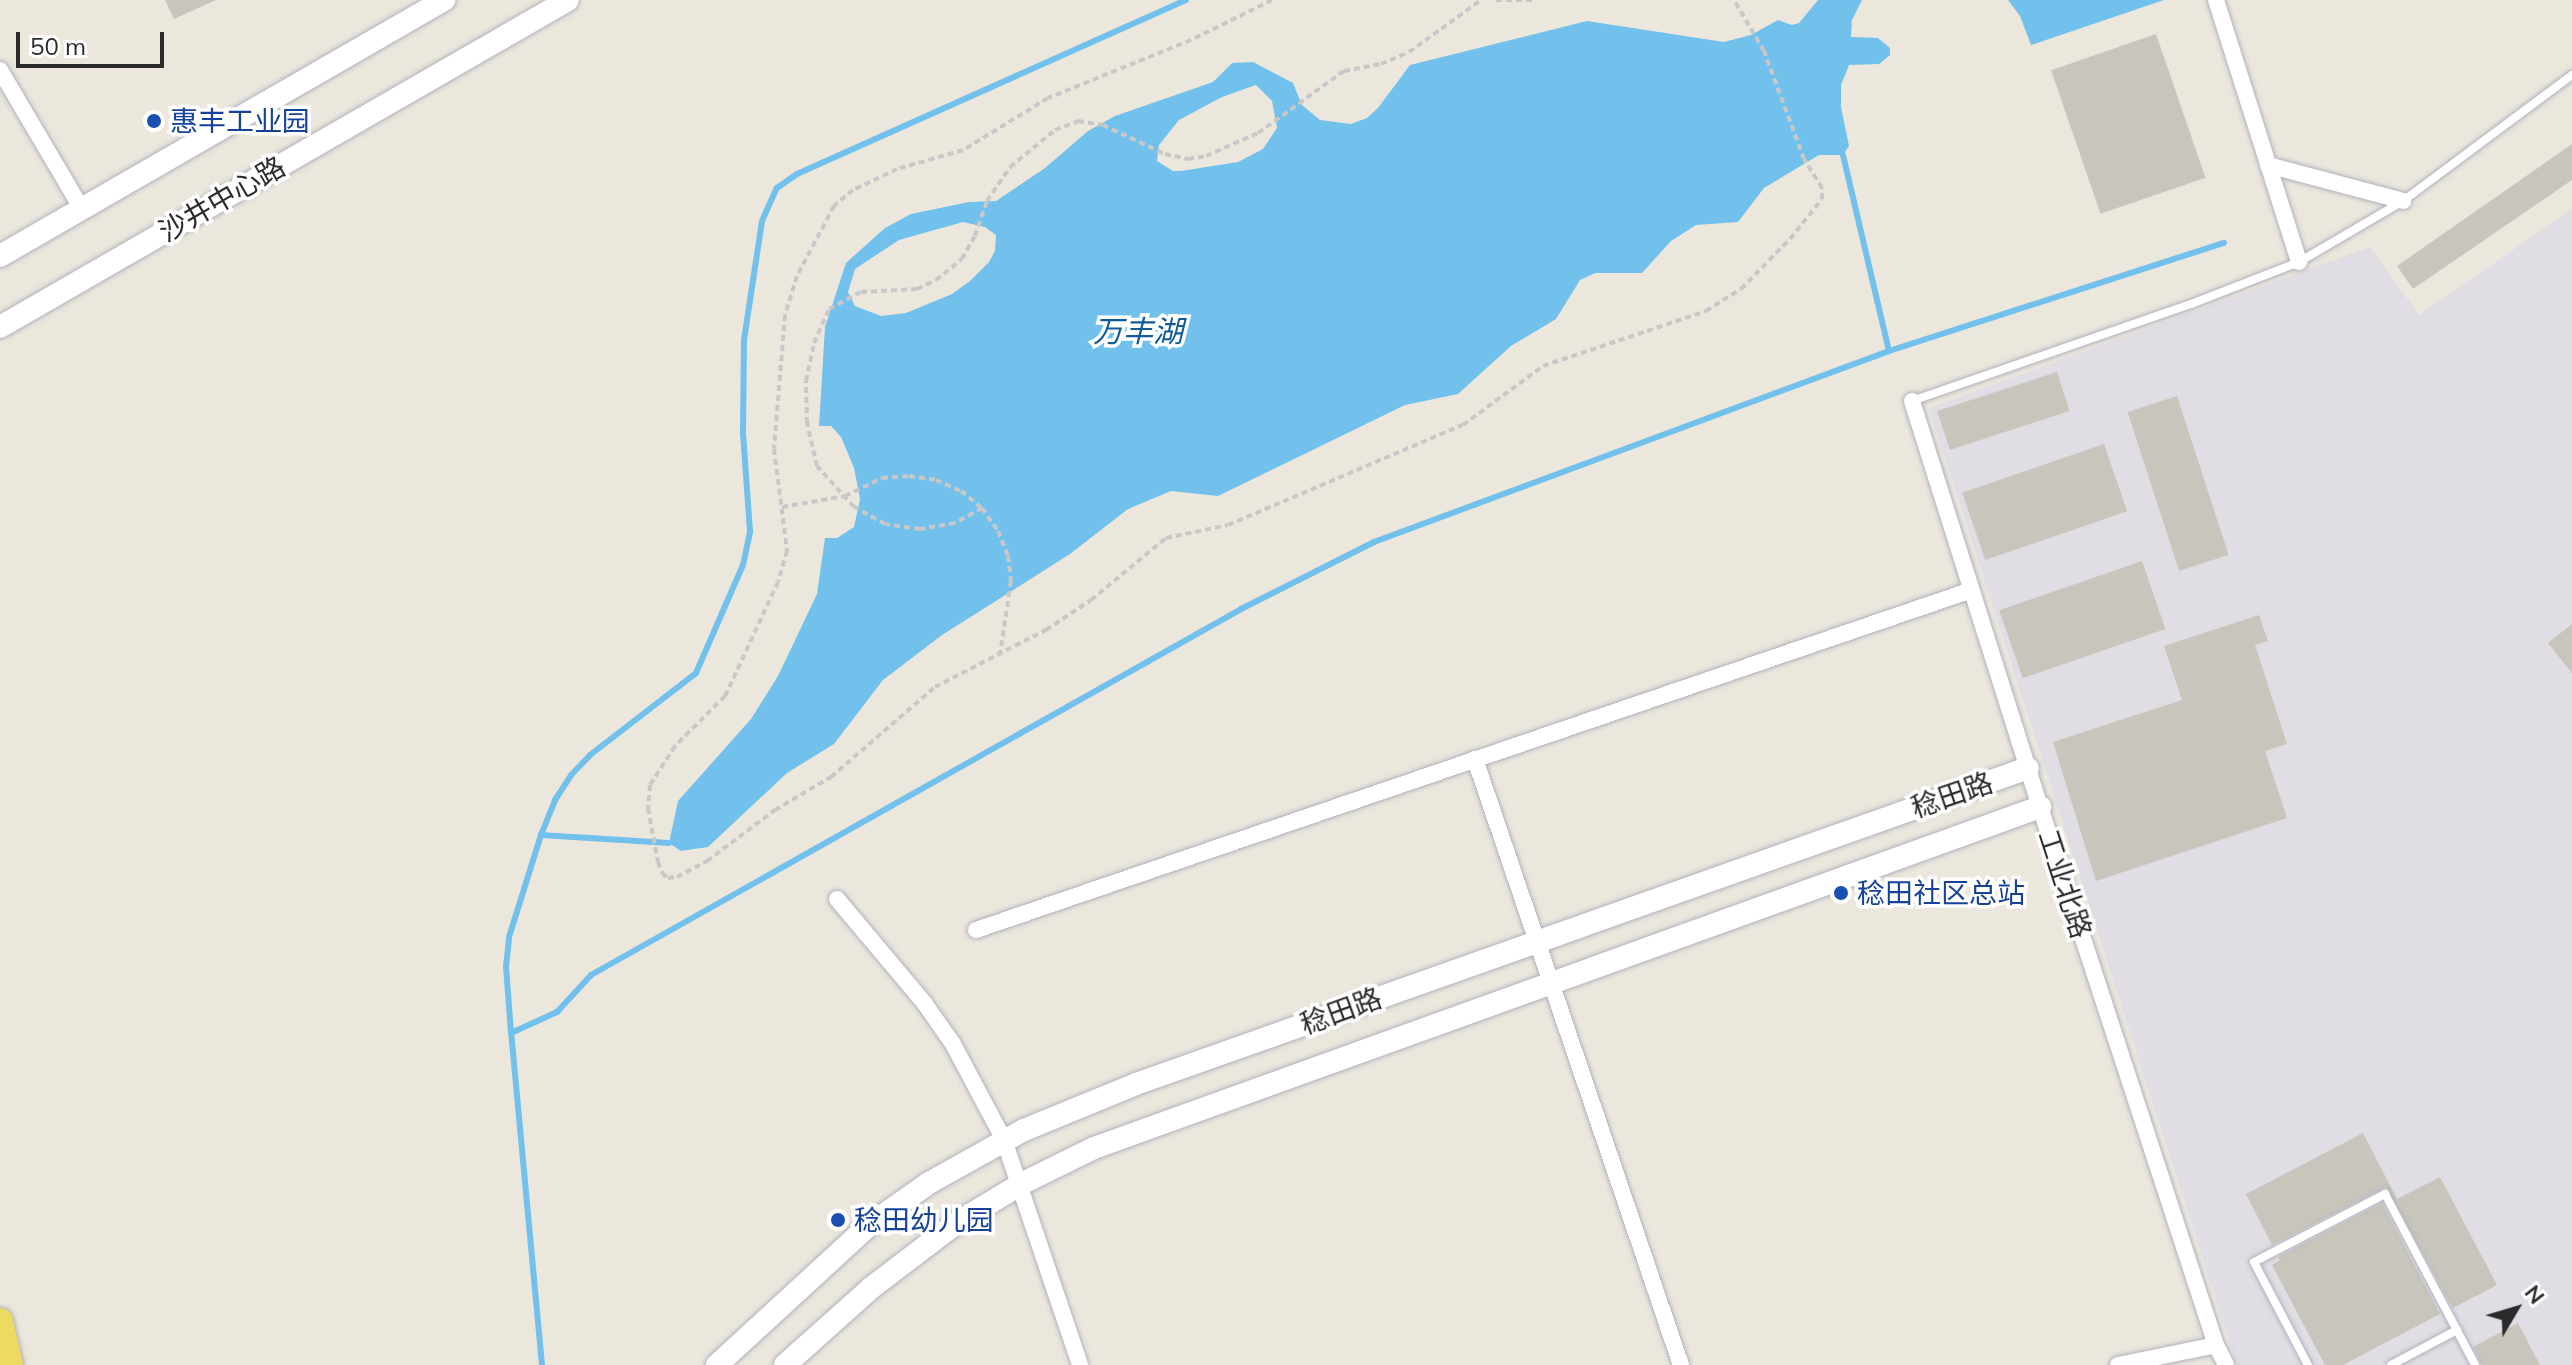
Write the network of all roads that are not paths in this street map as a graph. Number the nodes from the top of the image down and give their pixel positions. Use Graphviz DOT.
graph roads {
  1 [pos="444,0"];
  2 [pos="568,0"];
  3 [pos="2216,0"];
  4 [pos="0,70"];
  5 [pos="2572,75"];
  6 [pos="2268,165"];
  7 [pos="2403,201"];
  8 [pos="82,209"];
  9 [pos="0,256"];
  10 [pos="2299,262"];
  11 [pos="0,327"];
  12 [pos="1912,401"];
  13 [pos="1972,590"];
  14 [pos="1475,759"];
  15 [pos="2028,768"];
  16 [pos="2040,807"];
  17 [pos="837,899"];
  18 [pos="976,930"];
  19 [pos="1537,942"];
  20 [pos="1551,983"];
  21 [pos="1004,1140"];
  22 [pos="1021,1184"];
  23 [pos="0,1321"];
  24 [pos="2457,1330"];
  25 [pos="2216,1345"];
  26 [pos="10,1365"];
  27 [pos="717,1365"];
  28 [pos="785,1365"];
  29 [pos="1080,1365"];
  30 [pos="1681,1365"];
  31 [pos="2118,1365"];
  32 [pos="2226,1365"];
  33 [pos="2308,1365"];
  34 [pos="2391,1365"];
  35 [pos="2475,1365"];
  1 -- 8 [label="street"];
  2 -- 11 [label="street, 沙井中心路"];
  3 -- 6 [label="street"];
  4 -- 8 [label="street"];
  5 -- 7 [label="lane"];
  6 -- 7 [label="street"];
  6 -- 10 [label="street"];
  7 -- 10 [label="lane"];
  8 -- 9 [label="street"];
  10 -- 12 [label="lane"];
  12 -- 13 [label="street, 工业北路"];
  13 -- 14 [label="street"];
  13 -- 15 [label="street, 工业北路"];
  14 -- 18 [label="street"];
  14 -- 19 [label="street"];
  15 -- 16 [label="street, 工业北路"];
  15 -- 19 [label="street, 稔田路"];
  16 -- 20 [label="street, 稔田路"];
  16 -- 25 [label="street, 工业北路"];
  17 -- 21 [label="street"];
  19 -- 20 [label="street"];
  19 -- 21 [label="street, 稔田路"];
  20 -- 22 [label="street, 稔田路"];
  20 -- 30 [label="street"];
  21 -- 22 [label="street"];
  21 -- 27 [label="street, 稔田路"];
  22 -- 28 [label="street, 稔田路"];
  22 -- 29 [label="street"];
  23 -- 26 [label="main road"];
  24 -- 33 [label="lane"];
  24 -- 34 [label="lane"];
  24 -- 35 [label="lane"];
  25 -- 31 [label="street"];
  25 -- 32 [label="street, 工业北路"];
}
